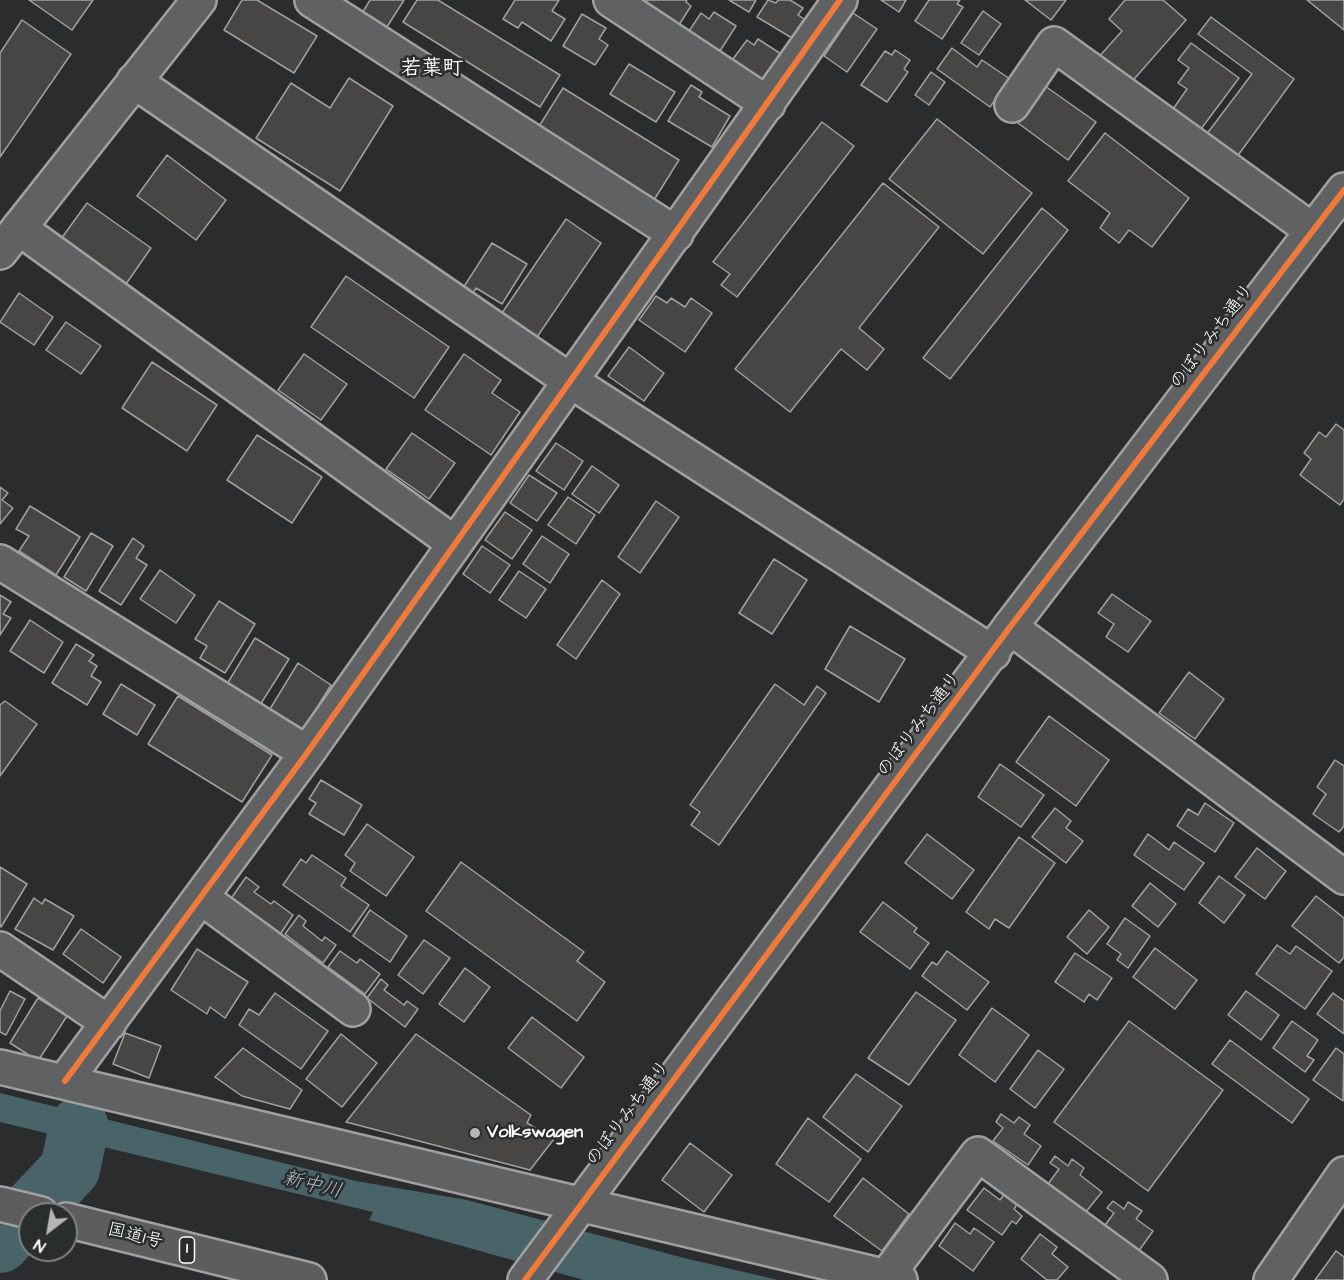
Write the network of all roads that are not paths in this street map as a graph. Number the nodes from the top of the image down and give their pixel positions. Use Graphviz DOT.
graph roads {
  1 [pos="199,0"];
  2 [pos="312,0"];
  3 [pos="611,0"];
  4 [pos="829,4"];
  5 [pos="134,81"];
  6 [pos="768,104"];
  7 [pos="1012,105"];
  8 [pos="1344,190"];
  9 [pos="1313,231"];
  10 [pos="676,234"];
  11 [pos="9,240"];
  12 [pos="569,380"];
  13 [pos="454,543"];
  14 [pos="0,562"];
  15 [pos="1002,640"];
  16 [pos="306,753"];
  17 [pos="1344,877"];
  18 [pos="202,898"];
  19 [pos="0,949"];
  20 [pos="353,1009"];
  21 [pos="109,1023"];
  22 [pos="0,1067"];
  23 [pos="65,1081"];
  24 [pos="1344,1174"];
  25 [pos="582,1203"];
  26 [pos="0,1204"];
  27 [pos="18,1208"];
  28 [pos="78,1223"];
  29 [pos="893,1278"];
  30 [pos="309,1280"];
  31 [pos="525,1280"];
  32 [pos="1150,1280"];
  33 [pos="1271,1280"];
  1 -- 5 [label="street"];
  2 -- 10 [label="street"];
  3 -- 6 [label="street"];
  4 -- 6 [label="street"];
  5 -- 11 [label="street"];
  5 -- 12 [label="street"];
  6 -- 10 [label="street"];
  7 -- 9 [label="street"];
  8 -- 9 [label="street, のぼりみち通り"];
  9 -- 15 [label="street, のぼりみち通り"];
  10 -- 12 [label="street"];
  11 -- 13 [label="street"];
  12 -- 13 [label="street"];
  12 -- 15 [label="street"];
  13 -- 16 [label="street"];
  14 -- 16 [label="street"];
  15 -- 17 [label="street"];
  15 -- 25 [label="street, のぼりみち通り"];
  16 -- 18 [label="street"];
  18 -- 20 [label="street"];
  18 -- 21 [label="street"];
  19 -- 21 [label="street"];
  21 -- 23 [label="street"];
  22 -- 23 [label="street"];
  23 -- 25 [label="street"];
  24 -- 33 [label="street"];
  25 -- 29 [label="street"];
  25 -- 31 [label="street, のぼりみち通り"];
  26 -- 27 [label="highway"];
  28 -- 30 [label="highway, 国道1号 / 1"];
  29 -- 32 [label="street"];
}
